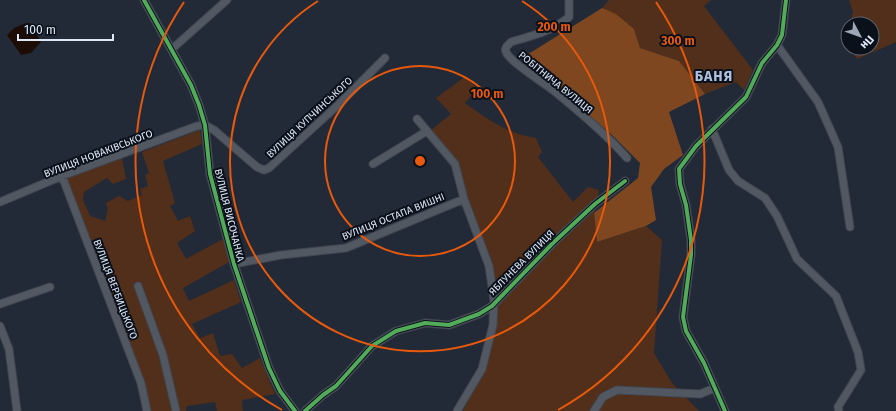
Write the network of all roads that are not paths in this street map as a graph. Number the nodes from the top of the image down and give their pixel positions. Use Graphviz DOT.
graph roads {
  1 [pos="144,0"];
  2 [pos="227,0"];
  3 [pos="569,0"];
  4 [pos="786,0"];
  5 [pos="777,45"];
  6 [pos="172,49"];
  7 [pos="385,58"];
  8 [pos="417,119"];
  9 [pos="205,125"];
  10 [pos="712,128"];
  11 [pos="427,131"];
  12 [pos="627,158"];
  13 [pos="373,164"];
  14 [pos="62,176"];
  15 [pos="625,181"];
  16 [pos="464,199"];
  17 [pos="0,202"];
  18 [pos="850,227"];
  19 [pos="234,264"];
  20 [pos="138,286"];
  21 [pos="50,287"];
  22 [pos="0,304"];
  23 [pos="492,306"];
  24 [pos="0,326"];
  25 [pos="715,388"];
  26 [pos="17,411"];
  27 [pos="147,411"];
  28 [pos="176,411"];
  29 [pos="295,411"];
  30 [pos="305,411"];
  31 [pos="456,411"];
  32 [pos="594,411"];
  33 [pos="725,411"];
  34 [pos="839,411"];
  1 -- 6 [label="street, ВУЛИЦЯ ВИСОЧАНКА"];
  2 -- 6 [label="street"];
  3 -- 12 [label="street, РОБІТНИЧА ВУЛИЦЯ"];
  4 -- 5 [label="street"];
  5 -- 10 [label="street"];
  5 -- 18 [label="street"];
  6 -- 9 [label="street, ВУЛИЦЯ ВИСОЧАНКА"];
  7 -- 9 [label="street, ВУЛИЦЯ КУПЧИНСЬКОГО"];
  8 -- 11 [label="street"];
  9 -- 14 [label="street, ВУЛИЦЯ НОВАКІВСЬКОГО"];
  9 -- 19 [label="street, ВУЛИЦЯ ВИСОЧАНКА"];
  10 -- 25 [label="street"];
  10 -- 34 [label="street"];
  11 -- 13 [label="street"];
  11 -- 16 [label="street"];
  14 -- 17 [label="street, ВУЛИЦЯ НОВАКІВСЬКОГО"];
  14 -- 27 [label="street, ВУЛИЦЯ ВЕРБИЦЬКОГО"];
  15 -- 23 [label="street, ЯБЛУНЕВА ВУЛИЦЯ"];
  16 -- 19 [label="street, ВУЛИЦЯ ОСТАПА ВИШНІ"];
  16 -- 23 [label="street"];
  19 -- 29 [label="street, ВУЛИЦЯ ВИСОЧАНКА"];
  20 -- 28 [label="street"];
  21 -- 22 [label="street"];
  23 -- 30 [label="street, ЯБЛУНЕВА ВУЛИЦЯ"];
  23 -- 31 [label="street"];
  24 -- 26 [label="street"];
  25 -- 32 [label="street"];
  25 -- 33 [label="street"];
}
